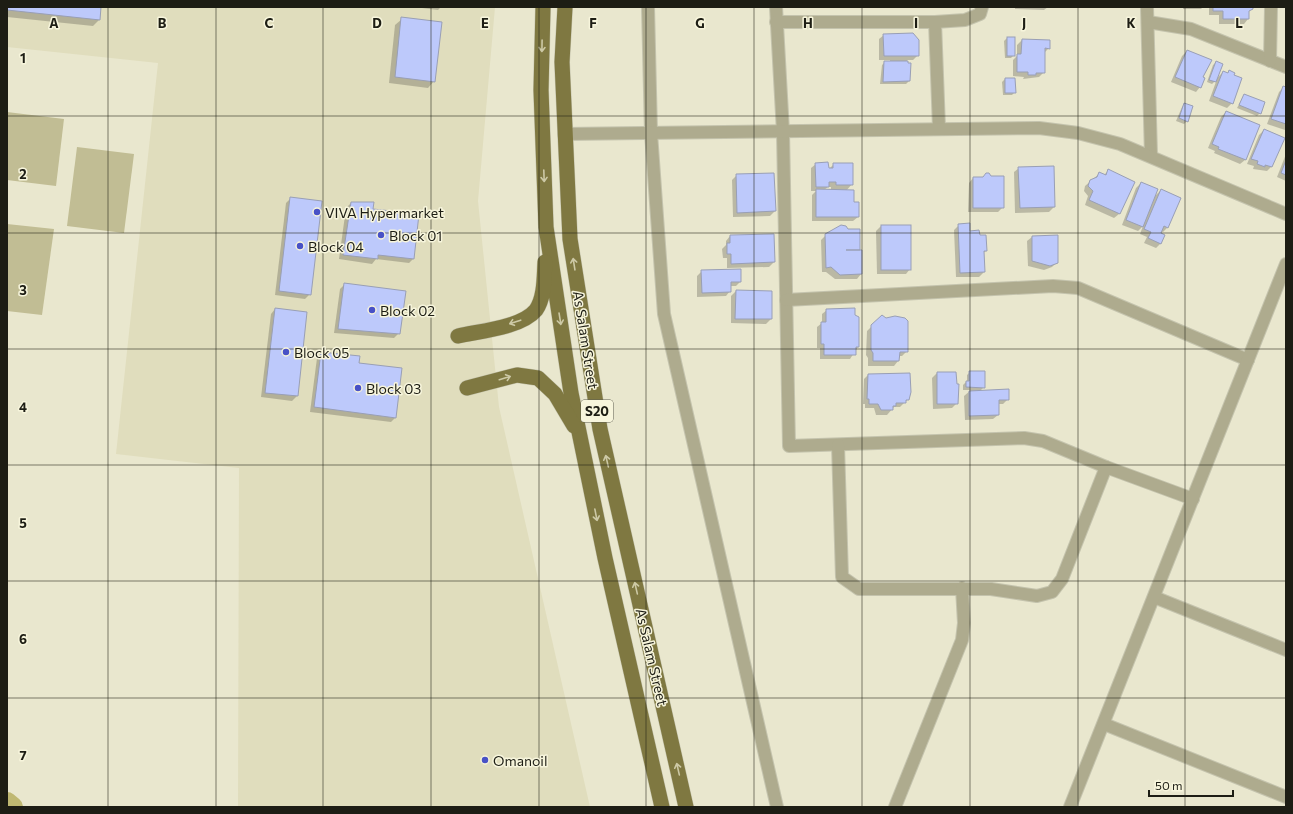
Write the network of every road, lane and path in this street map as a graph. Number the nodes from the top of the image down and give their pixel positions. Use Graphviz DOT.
graph roads {
  1 [pos="543,7"];
  2 [pos="565,7"];
  3 [pos="648,7"];
  4 [pos="776,7"];
  5 [pos="982,7"];
  6 [pos="1147,7"];
  7 [pos="1271,7"];
  8 [pos="776,22"];
  9 [pos="935,22"];
  10 [pos="1148,22"];
  11 [pos="1270,61"];
  12 [pos="1286,67"];
  13 [pos="938,128"];
  14 [pos="783,132"];
  15 [pos="651,133"];
  16 [pos="564,134"];
  17 [pos="1151,156"];
  18 [pos="1286,214"];
  19 [pos="546,227"];
  20 [pos="1286,264"];
  21 [pos="786,300"];
  22 [pos="458,336"];
  23 [pos="1248,360"];
  24 [pos="467,388"];
  25 [pos="580,438"];
  26 [pos="838,445"];
  27 [pos="1106,467"];
  28 [pos="1193,499"];
  29 [pos="962,588"];
  30 [pos="1154,597"];
  31 [pos="1286,650"];
  32 [pos="1104,724"];
  33 [pos="1286,797"];
  34 [pos="662,807"];
  35 [pos="686,807"];
  36 [pos="777,807"];
  37 [pos="895,807"];
  38 [pos="1070,807"];
  1 -- 19 [label="main road, As Salam Street / S20, one-way"];
  2 -- 16 [label="main road, As Salam Street / S20"];
  3 -- 15 [label="street"];
  4 -- 8 [label="street"];
  5 -- 9 [label="street"];
  6 -- 10 [label="street"];
  7 -- 11 [label="street"];
  8 -- 9 [label="street"];
  8 -- 14 [label="street"];
  9 -- 13 [label="street"];
  10 -- 11 [label="street"];
  10 -- 17 [label="street"];
  11 -- 12 [label="street"];
  13 -- 14 [label="street"];
  13 -- 17 [label="street"];
  14 -- 15 [label="street"];
  14 -- 21 [label="street"];
  15 -- 16 [label="street"];
  15 -- 36 [label="street"];
  35 -- 16 [label="main road, As Salam Street / S20, one-way"];
  17 -- 18 [label="street"];
  19 -- 22 [label="main road, one-way"];
  19 -- 25 [label="main road, As Salam Street / S20, one-way"];
  20 -- 23 [label="street"];
  21 -- 23 [label="street"];
  21 -- 26 [label="street"];
  23 -- 28 [label="street"];
  24 -- 25 [label="main road, one-way"];
  25 -- 34 [label="main road, As Salam Street / S20, one-way"];
  26 -- 27 [label="street"];
  26 -- 29 [label="street"];
  27 -- 28 [label="street"];
  27 -- 29 [label="street"];
  28 -- 30 [label="street"];
  29 -- 37 [label="street"];
  30 -- 31 [label="street"];
  30 -- 32 [label="street"];
  32 -- 33 [label="street"];
  32 -- 38 [label="street"];
}
